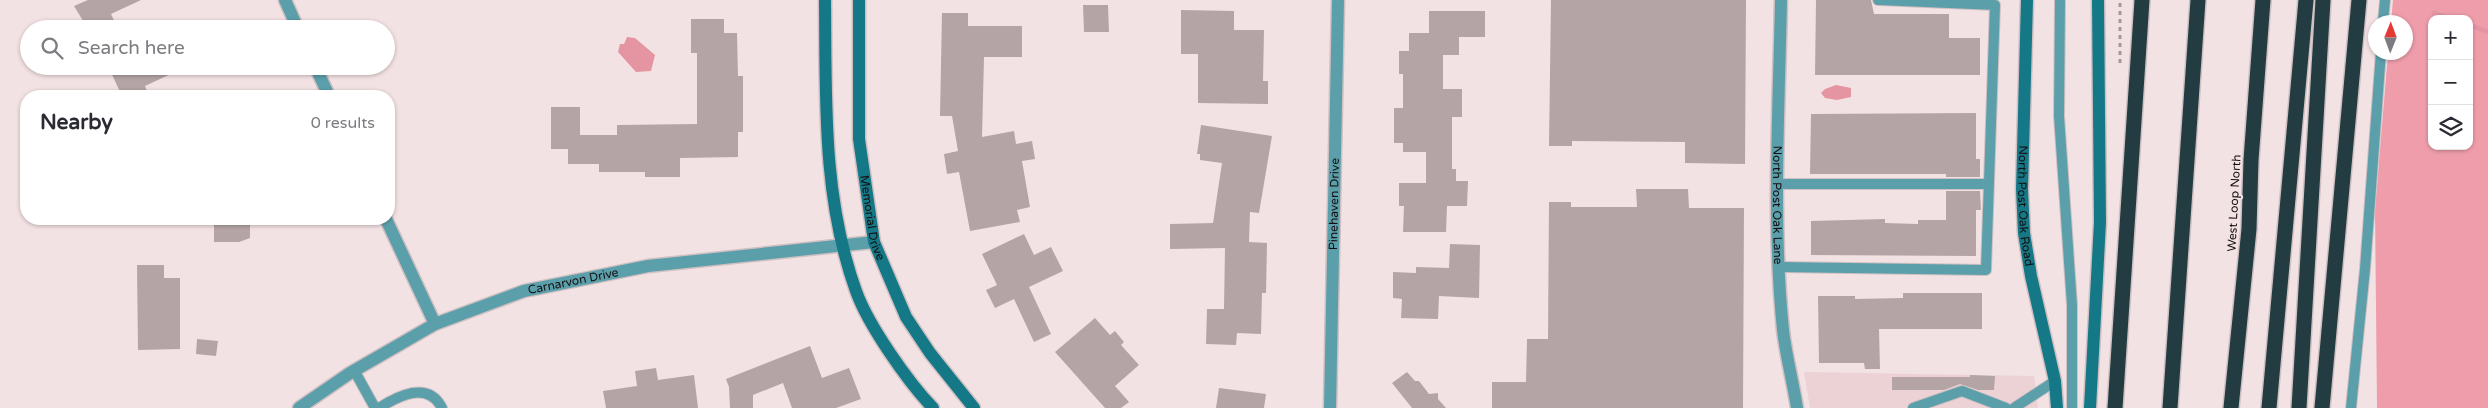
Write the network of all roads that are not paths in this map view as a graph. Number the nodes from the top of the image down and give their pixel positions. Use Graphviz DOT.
graph roads {
  1 [pos="284,0"];
  2 [pos="825,0"];
  3 [pos="859,0"];
  4 [pos="1338,0"];
  5 [pos="1781,0"];
  6 [pos="1878,0"];
  7 [pos="2027,0"];
  8 [pos="2060,0"];
  9 [pos="2098,0"];
  10 [pos="2142,0"];
  11 [pos="2198,0"];
  12 [pos="2263,0"];
  13 [pos="2306,0"];
  14 [pos="2323,0"];
  15 [pos="2358,0"];
  16 [pos="2384,0"];
  17 [pos="2383,15"];
  18 [pos="294,20"];
  19 [pos="2380,60"];
  20 [pos="319,75"];
  21 [pos="326,90"];
  22 [pos="1778,184"];
  23 [pos="1989,184"];
  24 [pos="389,225"];
  25 [pos="874,242"];
  26 [pos="843,245"];
  27 [pos="1780,267"];
  28 [pos="435,324"];
  29 [pos="354,370"];
  30 [pos="2055,381"];
  31 [pos="300,408"];
  32 [pos="375,408"];
  33 [pos="379,408"];
  34 [pos="442,408"];
  35 [pos="933,408"];
  36 [pos="974,408"];
  37 [pos="1330,408"];
  38 [pos="1797,408"];
  39 [pos="1913,408"];
  40 [pos="2006,408"];
  41 [pos="2014,408"];
  42 [pos="2057,408"];
  43 [pos="2072,408"];
  44 [pos="2090,408"];
  45 [pos="2115,408"];
  46 [pos="2170,408"];
  47 [pos="2230,408"];
  48 [pos="2270,408"];
  49 [pos="2299,408"];
  50 [pos="2322,408"];
  51 [pos="2351,408"];
  1 -- 18 [label="street"];
  2 -- 26 [label="main road"];
  3 -- 25 [label="main road, Memorial Drive"];
  4 -- 37 [label="street, Pinehaven Drive"];
  5 -- 22 [label="street, North Post Oak Lane"];
  6 -- 23 [label="lane"];
  7 -- 30 [label="main road, North Post Oak Road"];
  8 -- 43 [label="lane"];
  9 -- 44 [label="main road"];
  10 -- 45 [label="highway"];
  11 -- 46 [label="highway"];
  12 -- 47 [label="highway, West Loop North"];
  13 -- 48 [label="highway"];
  14 -- 49 [label="highway"];
  15 -- 50 [label="highway"];
  16 -- 17 [label="lane"];
  19 -- 51 [label="lane"];
  20 -- 21 [label="street"];
  22 -- 23 [label="lane"];
  22 -- 27 [label="street, North Post Oak Lane"];
  23 -- 27 [label="lane"];
  24 -- 28 [label="street"];
  25 -- 26 [label="street, Carnarvon Drive"];
  25 -- 36 [label="main road, Memorial Drive"];
  26 -- 28 [label="street, Carnarvon Drive"];
  26 -- 35 [label="main road"];
  27 -- 38 [label="street, North Post Oak Lane"];
  28 -- 29 [label="street, Carnarvon Drive"];
  29 -- 31 [label="street, Carnarvon Drive"];
  29 -- 32 [label="lane"];
  30 -- 41 [label="lane"];
  30 -- 42 [label="main road, North Post Oak Road"];
  33 -- 34 [label="lane"];
  39 -- 40 [label="lane"];
}
